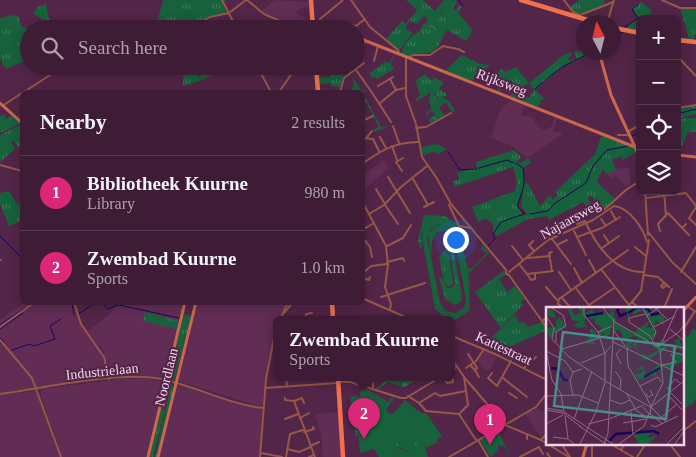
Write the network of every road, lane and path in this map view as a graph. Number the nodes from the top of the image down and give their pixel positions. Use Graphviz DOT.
graph roads {
  1 [pos="222,0"];
  2 [pos="246,0"];
  3 [pos="312,0"];
  4 [pos="343,0"];
  5 [pos="352,0"];
  6 [pos="521,0"];
  7 [pos="564,0"];
  8 [pos="662,0"];
  9 [pos="614,1"];
  10 [pos="696,8"];
  11 [pos="228,13"];
  12 [pos="609,15"];
  13 [pos="576,17"];
  14 [pos="364,19"];
  15 [pos="205,20"];
  16 [pos="232,20"];
  17 [pos="278,20"];
  18 [pos="314,20"];
  19 [pos="319,20"];
  20 [pos="621,29"];
  21 [pos="636,32"];
  22 [pos="681,40"];
  23 [pos="365,41"];
  24 [pos="696,42"];
  25 [pos="378,46"];
  26 [pos="464,52"];
  27 [pos="399,54"];
  28 [pos="407,57"];
  29 [pos="601,60"];
  30 [pos="681,60"];
  31 [pos="374,61"];
  32 [pos="50,75"];
  33 [pos="262,75"];
  34 [pos="291,75"];
  35 [pos="317,75"];
  36 [pos="349,75"];
  37 [pos="361,75"];
  38 [pos="696,75"];
  39 [pos="393,77"];
  40 [pos="390,79"];
  41 [pos="378,86"];
  42 [pos="405,88"];
  43 [pos="28,90"];
  44 [pos="270,90"];
  45 [pos="280,90"];
  46 [pos="318,90"];
  47 [pos="340,90"];
  48 [pos="396,90"];
  49 [pos="20,94"];
  50 [pos="1,104"];
  51 [pos="380,104"];
  52 [pos="696,105"];
  53 [pos="681,107"];
  54 [pos="452,113"];
  55 [pos="373,116"];
  56 [pos="365,120"];
  57 [pos="20,121"];
  58 [pos="391,122"];
  59 [pos="393,126"];
  60 [pos="416,128"];
  61 [pos="636,128"];
  62 [pos="629,133"];
  63 [pos="618,135"];
  64 [pos="367,137"];
  65 [pos="380,137"];
  66 [pos="373,139"];
  67 [pos="418,142"];
  68 [pos="633,142"];
  69 [pos="399,143"];
  70 [pos="630,145"];
  71 [pos="392,146"];
  72 [pos="636,146"];
  73 [pos="636,147"];
  74 [pos="386,148"];
  75 [pos="379,152"];
  76 [pos="681,155"];
  77 [pos="696,157"];
  78 [pos="403,158"];
  79 [pos="398,160"];
  80 [pos="365,162"];
  81 [pos="0,165"];
  82 [pos="428,166"];
  83 [pos="20,170"];
  84 [pos="402,171"];
  85 [pos="388,177"];
  86 [pos="412,178"];
  87 [pos="636,184"];
  88 [pos="376,189"];
  89 [pos="398,191"];
  90 [pos="646,195"];
  91 [pos="664,196"];
  92 [pos="646,198"];
  93 [pos="434,202"];
  94 [pos="385,204"];
  95 [pos="428,205"];
  96 [pos="449,205"];
  97 [pos="365,206"];
  98 [pos="696,206"];
  99 [pos="424,207"];
  100 [pos="611,211"];
  101 [pos="410,213"];
  102 [pos="369,214"];
  103 [pos="599,214"];
  104 [pos="573,216"];
  105 [pos="666,216"];
  106 [pos="620,217"];
  107 [pos="601,219"];
  108 [pos="616,220"];
  109 [pos="374,223"];
  110 [pos="586,223"];
  111 [pos="398,224"];
  112 [pos="686,224"];
  113 [pos="696,225"];
  114 [pos="411,226"];
  115 [pos="606,226"];
  116 [pos="553,227"];
  117 [pos="365,228"];
  118 [pos="471,228"];
  119 [pos="682,228"];
  120 [pos="574,231"];
  121 [pos="660,231"];
  122 [pos="589,232"];
  123 [pos="604,235"];
  124 [pos="689,235"];
  125 [pos="619,236"];
  126 [pos="577,237"];
  127 [pos="648,237"];
  128 [pos="552,239"];
  129 [pos="567,240"];
  130 [pos="365,241"];
  131 [pos="533,241"];
  132 [pos="609,243"];
  133 [pos="558,245"];
  134 [pos="386,246"];
  135 [pos="512,246"];
  136 [pos="635,246"];
  137 [pos="696,247"];
  138 [pos="602,248"];
  139 [pos="628,250"];
  140 [pos="534,251"];
  141 [pos="552,252"];
  142 [pos="538,253"];
  143 [pos="550,256"];
  144 [pos="586,256"];
  145 [pos="646,256"];
  146 [pos="372,257"];
  147 [pos="527,257"];
  148 [pos="540,257"];
  149 [pos="523,260"];
  150 [pos="589,260"];
  151 [pos="613,261"];
  152 [pos="404,262"];
  153 [pos="387,263"];
  154 [pos="509,264"];
  155 [pos="519,264"];
  156 [pos="571,264"];
  157 [pos="513,268"];
  158 [pos="574,268"];
  159 [pos="601,269"];
  160 [pos="366,270"];
  161 [pos="559,272"];
  162 [pos="644,272"];
  163 [pos="681,272"];
  164 [pos="508,273"];
  165 [pos="534,273"];
  166 [pos="596,273"];
  167 [pos="527,274"];
  168 [pos="644,276"];
  169 [pos="370,277"];
  170 [pos="365,279"];
  171 [pos="664,282"];
  172 [pos="425,283"];
  173 [pos="582,283"];
  174 [pos="696,284"];
  175 [pos="546,287"];
  176 [pos="576,287"];
  177 [pos="669,287"];
  178 [pos="614,288"];
  179 [pos="572,290"];
  180 [pos="388,295"];
  181 [pos="381,297"];
  182 [pos="696,297"];
  183 [pos="562,298"];
  184 [pos="365,299"];
  185 [pos="558,300"];
  186 [pos="632,302"];
  187 [pos="566,304"];
  188 [pos="32,305"];
  189 [pos="75,305"];
  190 [pos="184,305"];
  191 [pos="195,305"];
  192 [pos="287,305"];
  193 [pos="290,305"];
  194 [pos="630,305"];
  195 [pos="687,306"];
  196 [pos="560,307"];
  197 [pos="570,307"];
  198 [pos="590,307"];
  199 [pos="638,307"];
  200 [pos="664,307"];
  201 [pos="390,309"];
  202 [pos="684,310"];
  203 [pos="696,311"];
  204 [pos="284,312"];
  205 [pos="312,313"];
  206 [pos="282,316"];
  207 [pos="306,316"];
  208 [pos="404,316"];
  209 [pos="546,318"];
  210 [pos="542,321"];
  211 [pos="0,327"];
  212 [pos="546,327"];
  213 [pos="684,328"];
  214 [pos="455,337"];
  215 [pos="0,340"];
  216 [pos="273,344"];
  217 [pos="484,349"];
  218 [pos="468,354"];
  219 [pos="536,357"];
  220 [pos="511,361"];
  221 [pos="474,362"];
  222 [pos="455,363"];
  223 [pos="470,364"];
  224 [pos="457,367"];
  225 [pos="466,368"];
  226 [pos="524,368"];
  227 [pos="475,370"];
  228 [pos="492,373"];
  229 [pos="464,377"];
  230 [pos="479,377"];
  231 [pos="503,378"];
  232 [pos="108,379"];
  233 [pos="546,379"];
  234 [pos="166,380"];
  235 [pos="286,381"];
  236 [pos="338,381"];
  237 [pos="364,381"];
  238 [pos="372,381"];
  239 [pos="434,381"];
  240 [pos="176,383"];
  241 [pos="287,385"];
  242 [pos="358,385"];
  243 [pos="373,387"];
  244 [pos="265,388"];
  245 [pos="516,388"];
  246 [pos="37,389"];
  247 [pos="466,391"];
  248 [pos="0,394"];
  249 [pos="408,396"];
  250 [pos="528,396"];
  251 [pos="285,398"];
  252 [pos="517,398"];
  253 [pos="546,398"];
  254 [pos="294,401"];
  255 [pos="419,403"];
  256 [pos="304,404"];
  257 [pos="263,408"];
  258 [pos="298,414"];
  259 [pos="459,414"];
  260 [pos="309,415"];
  261 [pos="300,418"];
  262 [pos="285,419"];
  263 [pos="696,421"];
  264 [pos="508,423"];
  265 [pos="505,424"];
  266 [pos="313,426"];
  267 [pos="510,427"];
  268 [pos="684,430"];
  269 [pos="304,431"];
  270 [pos="527,434"];
  271 [pos="546,434"];
  272 [pos="527,439"];
  273 [pos="477,440"];
  274 [pos="542,440"];
  275 [pos="320,442"];
  276 [pos="546,443"];
  277 [pos="548,444"];
  278 [pos="562,444"];
  279 [pos="590,444"];
  280 [pos="611,444"];
  281 [pos="624,444"];
  282 [pos="645,444"];
  283 [pos="670,444"];
  284 [pos="310,447"];
  285 [pos="287,449"];
  286 [pos="621,450"];
  287 [pos="261,453"];
  288 [pos="547,453"];
  289 [pos="542,454"];
  290 [pos="314,456"];
  291 [pos="61,457"];
  292 [pos="148,457"];
  293 [pos="158,457"];
  294 [pos="260,457"];
  295 [pos="284,457"];
  296 [pos="309,457"];
  297 [pos="344,457"];
  298 [pos="450,457"];
  299 [pos="488,457"];
  300 [pos="520,457"];
  301 [pos="550,457"];
  302 [pos="569,457"];
  303 [pos="583,457"];
  304 [pos="592,457"];
  305 [pos="633,457"];
  306 [pos="637,457"];
  307 [pos="680,457"];
  1 -- 11 [label="street"];
  2 -- 11 [label="street"];
  2 -- 17 [label="street"];
  3 -- 18 [label="main road"];
  4 -- 19 [label="street"];
  5 -- 14 [label="street"];
  6 -- 13 [label="main road"];
  7 -- 9 [label="street"];
  8 -- 10 [label="street"];
  9 -- 12 [label="street"];
  11 -- 15 [label="street"];
  11 -- 16 [label="street"];
  14 -- 27 [label="street"];
  20 -- 21 [label="main road"];
  22 -- 24 [label="main road"];
  23 -- 25 [label="street, Rijksweg"];
  25 -- 27 [label="street, Rijksweg"];
  25 -- 31 [label="street"];
  26 -- 28 [label="street"];
  27 -- 28 [label="street, Rijksweg"];
  28 -- 42 [label="street"];
  28 -- 70 [label="street, Rijksweg"];
  29 -- 62 [label="street"];
  30 -- 38 [label="street"];
  32 -- 43 [label="street"];
  33 -- 44 [label="street"];
  34 -- 45 [label="street"];
  35 -- 46 [label="main road"];
  36 -- 47 [label="street"];
  37 -- 51 [label="street"];
  39 -- 40 [label="street"];
  40 -- 41 [label="street"];
  40 -- 48 [label="street"];
  42 -- 48 [label="street"];
  42 -- 60 [label="street"];
  48 -- 51 [label="street"];
  49 -- 50 [label="street"];
  50 -- 57 [label="street"];
  51 -- 58 [label="street"];
  52 -- 53 [label="street"];
  54 -- 60 [label="street"];
  55 -- 56 [label="street"];
  59 -- 69 [label="street"];
  60 -- 67 [label="street"];
  61 -- 62 [label="street"];
  62 -- 63 [label="street"];
  62 -- 68 [label="street"];
  64 -- 66 [label="street"];
  64 -- 66 [label="street"];
  65 -- 74 [label="street"];
  66 -- 75 [label="street"];
  67 -- 69 [label="street"];
  67 -- 82 [label="street"];
  68 -- 70 [label="street"];
  68 -- 72 [label="street"];
  69 -- 71 [label="street"];
  70 -- 73 [label="street, Rijksweg"];
  71 -- 74 [label="street"];
  71 -- 79 [label="street"];
  74 -- 75 [label="street"];
  75 -- 80 [label="street"];
  76 -- 77 [label="street"];
  78 -- 79 [label="street"];
  79 -- 84 [label="street"];
  81 -- 83 [label="street"];
  82 -- 86 [label="street"];
  82 -- 118 [label="street"];
  85 -- 89 [label="street"];
  86 -- 89 [label="street"];
  86 -- 95 [label="street"];
  87 -- 103 [label="street"];
  88 -- 94 [label="street"];
  89 -- 94 [label="street"];
  89 -- 101 [label="street"];
  90 -- 92 [label="street"];
  91 -- 92 [label="street"];
  91 -- 98 [label="street"];
  91 -- 105 [label="street"];
  92 -- 127 [label="street"];
  93 -- 95 [label="street"];
  94 -- 102 [label="street"];
  94 -- 111 [label="street"];
  95 -- 99 [label="street"];
  96 -- 118 [label="street"];
  97 -- 102 [label="street"];
  98 -- 113 [label="street"];
  100 -- 108 [label="street"];
  102 -- 109 [label="street"];
  104 -- 110 [label="street"];
  105 -- 119 [label="street"];
  105 -- 121 [label="street"];
  106 -- 108 [label="street"];
  107 -- 115 [label="street"];
  108 -- 115 [label="street"];
  109 -- 117 [label="street"];
  109 -- 134 [label="street"];
  110 -- 122 [label="street"];
  110 -- 127 [label="street, Najaarsweg"];
  110 -- 128 [label="street, Najaarsweg"];
  112 -- 119 [label="street"];
  114 -- 134 [label="street"];
  115 -- 122 [label="street"];
  116 -- 128 [label="street"];
  118 -- 164 [label="street"];
  119 -- 124 [label="street"];
  120 -- 126 [label="street"];
  122 -- 126 [label="street"];
  122 -- 138 [label="street"];
  123 -- 132 [label="street"];
  125 -- 132 [label="street"];
  126 -- 144 [label="street"];
  127 -- 145 [label="street"];
  127 -- 163 [label="street"];
  128 -- 133 [label="street"];
  128 -- 140 [label="street, Najaarsweg"];
  129 -- 133 [label="street"];
  130 -- 146 [label="street"];
  131 -- 140 [label="street"];
  132 -- 138 [label="street"];
  133 -- 156 [label="street"];
  134 -- 153 [label="street"];
  135 -- 149 [label="street"];
  136 -- 145 [label="street"];
  137 -- 163 [label="street"];
  138 -- 151 [label="street"];
  139 -- 151 [label="street"];
  140 -- 147 [label="street, Najaarsweg"];
  141 -- 143 [label="street, Najaarsweg"];
  142 -- 148 [label="street, Najaarsweg"];
  143 -- 148 [label="street, Najaarsweg"];
  143 -- 165 [label="street, Najaarsweg"];
  145 -- 162 [label="street"];
  147 -- 148 [label="street, Najaarsweg"];
  147 -- 149 [label="street, Najaarsweg"];
  149 -- 155 [label="street, Najaarsweg"];
  150 -- 166 [label="street"];
  151 -- 159 [label="street"];
  151 -- 162 [label="street"];
  152 -- 153 [label="street"];
  153 -- 160 [label="street"];
  153 -- 180 [label="street"];
  154 -- 157 [label="street"];
  155 -- 157 [label="street, Najaarsweg"];
  155 -- 167 [label="street"];
  157 -- 164 [label="street, Najaarsweg"];
  158 -- 173 [label="street"];
  159 -- 166 [label="street"];
  159 -- 178 [label="street"];
  161 -- 179 [label="street"];
  162 -- 168 [label="street"];
  163 -- 174 [label="street"];
  164 -- 210 [label="street"];
  165 -- 167 [label="street, Najaarsweg"];
  165 -- 167 [label="street, Najaarsweg"];
  166 -- 173 [label="street"];
  168 -- 171 [label="street"];
  168 -- 186 [label="street"];
  169 -- 170 [label="street"];
  171 -- 177 [label="street"];
  171 -- 177 [label="street"];
  172 -- 180 [label="street"];
  173 -- 176 [label="street"];
  175 -- 185 [label="street"];
  176 -- 179 [label="street"];
  176 -- 198 [label="street"];
  177 -- 200 [label="street"];
  178 -- 194 [label="street"];
  178 -- 198 [label="street"];
  179 -- 183 [label="street"];
  180 -- 181 [label="street"];
  180 -- 201 [label="street"];
  182 -- 195 [label="street"];
  183 -- 185 [label="street"];
  183 -- 187 [label="street"];
  184 -- 201 [label="street"];
  185 -- 196 [label="street"];
  186 -- 194 [label="street"];
  186 -- 199 [label="street"];
  187 -- 196 [label="street"];
  187 -- 197 [label="street"];
  188 -- 211 [label="street"];
  189 -- 232 [label="street"];
  190 -- 234 [label="street, Noordlaan"];
  191 -- 240 [label="street, Noordlaan"];
  192 -- 204 [label="street"];
  193 -- 204 [label="street"];
  195 -- 202 [label="street"];
  195 -- 203 [label="street"];
  201 -- 208 [label="street"];
  203 -- 213 [label="street"];
  204 -- 206 [label="street"];
  205 -- 207 [label="street"];
  209 -- 210 [label="street"];
  210 -- 212 [label="street"];
  214 -- 217 [label="street, Kattestraat"];
  215 -- 246 [label="street"];
  216 -- 244 [label="street"];
  217 -- 220 [label="street, Kattestraat"];
  217 -- 221 [label="street"];
  218 -- 221 [label="street"];
  219 -- 226 [label="street"];
  220 -- 226 [label="street, Kattestraat"];
  220 -- 231 [label="street"];
  221 -- 223 [label="street"];
  221 -- 227 [label="street"];
  222 -- 224 [label="street"];
  223 -- 225 [label="street"];
  223 -- 227 [label="street"];
  224 -- 229 [label="street"];
  226 -- 233 [label="street, Kattestraat"];
  227 -- 230 [label="street"];
  228 -- 231 [label="street"];
  229 -- 247 [label="street"];
  229 -- 265 [label="street"];
  231 -- 245 [label="street"];
  232 -- 234 [label="street, Industrielaan"];
  232 -- 246 [label="street, Industrielaan"];
  234 -- 240 [label="street, Industrielaan"];
  234 -- 292 [label="street, Noordlaan"];
  235 -- 241 [label="street"];
  236 -- 241 [label="street"];
  236 -- 242 [label="street"];
  236 -- 297 [label="main road"];
  237 -- 242 [label="street"];
  238 -- 243 [label="street"];
  239 -- 249 [label="street"];
  240 -- 257 [label="street, Industrielaan"];
  240 -- 293 [label="street, Noordlaan"];
  241 -- 244 [label="street"];
  242 -- 249 [label="street"];
  244 -- 257 [label="street"];
  245 -- 250 [label="street"];
  245 -- 252 [label="street"];
  246 -- 248 [label="street, Industrielaan"];
  246 -- 291 [label="street"];
  247 -- 255 [label="street"];
  247 -- 259 [label="street"];
  249 -- 255 [label="street"];
  251 -- 254 [label="street"];
  253 -- 264 [label="street"];
  254 -- 256 [label="street"];
  254 -- 258 [label="street"];
  255 -- 259 [label="street"];
  257 -- 287 [label="street"];
  258 -- 261 [label="street"];
  258 -- 262 [label="street"];
  259 -- 273 [label="street"];
  260 -- 261 [label="street"];
  261 -- 269 [label="street"];
  263 -- 268 [label="street"];
  264 -- 265 [label="street"];
  264 -- 267 [label="street"];
  265 -- 267 [label="street"];
  265 -- 273 [label="street"];
  266 -- 269 [label="street"];
  267 -- 270 [label="street"];
  269 -- 284 [label="street"];
  269 -- 285 [label="street"];
  270 -- 272 [label="street"];
  270 -- 274 [label="street"];
  271 -- 274 [label="street"];
  273 -- 298 [label="street"];
  273 -- 299 [label="street"];
  274 -- 276 [label="street"];
  275 -- 284 [label="street"];
  277 -- 302 [label="street"];
  278 -- 302 [label="street"];
  279 -- 303 [label="street"];
  279 -- 304 [label="street"];
  280 -- 286 [label="street"];
  281 -- 286 [label="street"];
  282 -- 306 [label="street"];
  283 -- 307 [label="street"];
  284 -- 285 [label="street"];
  284 -- 290 [label="street"];
  285 -- 295 [label="street"];
  286 -- 305 [label="street"];
  287 -- 294 [label="street"];
  287 -- 295 [label="street"];
  288 -- 301 [label="street"];
  289 -- 300 [label="street"];
  290 -- 296 [label="street"];
}
